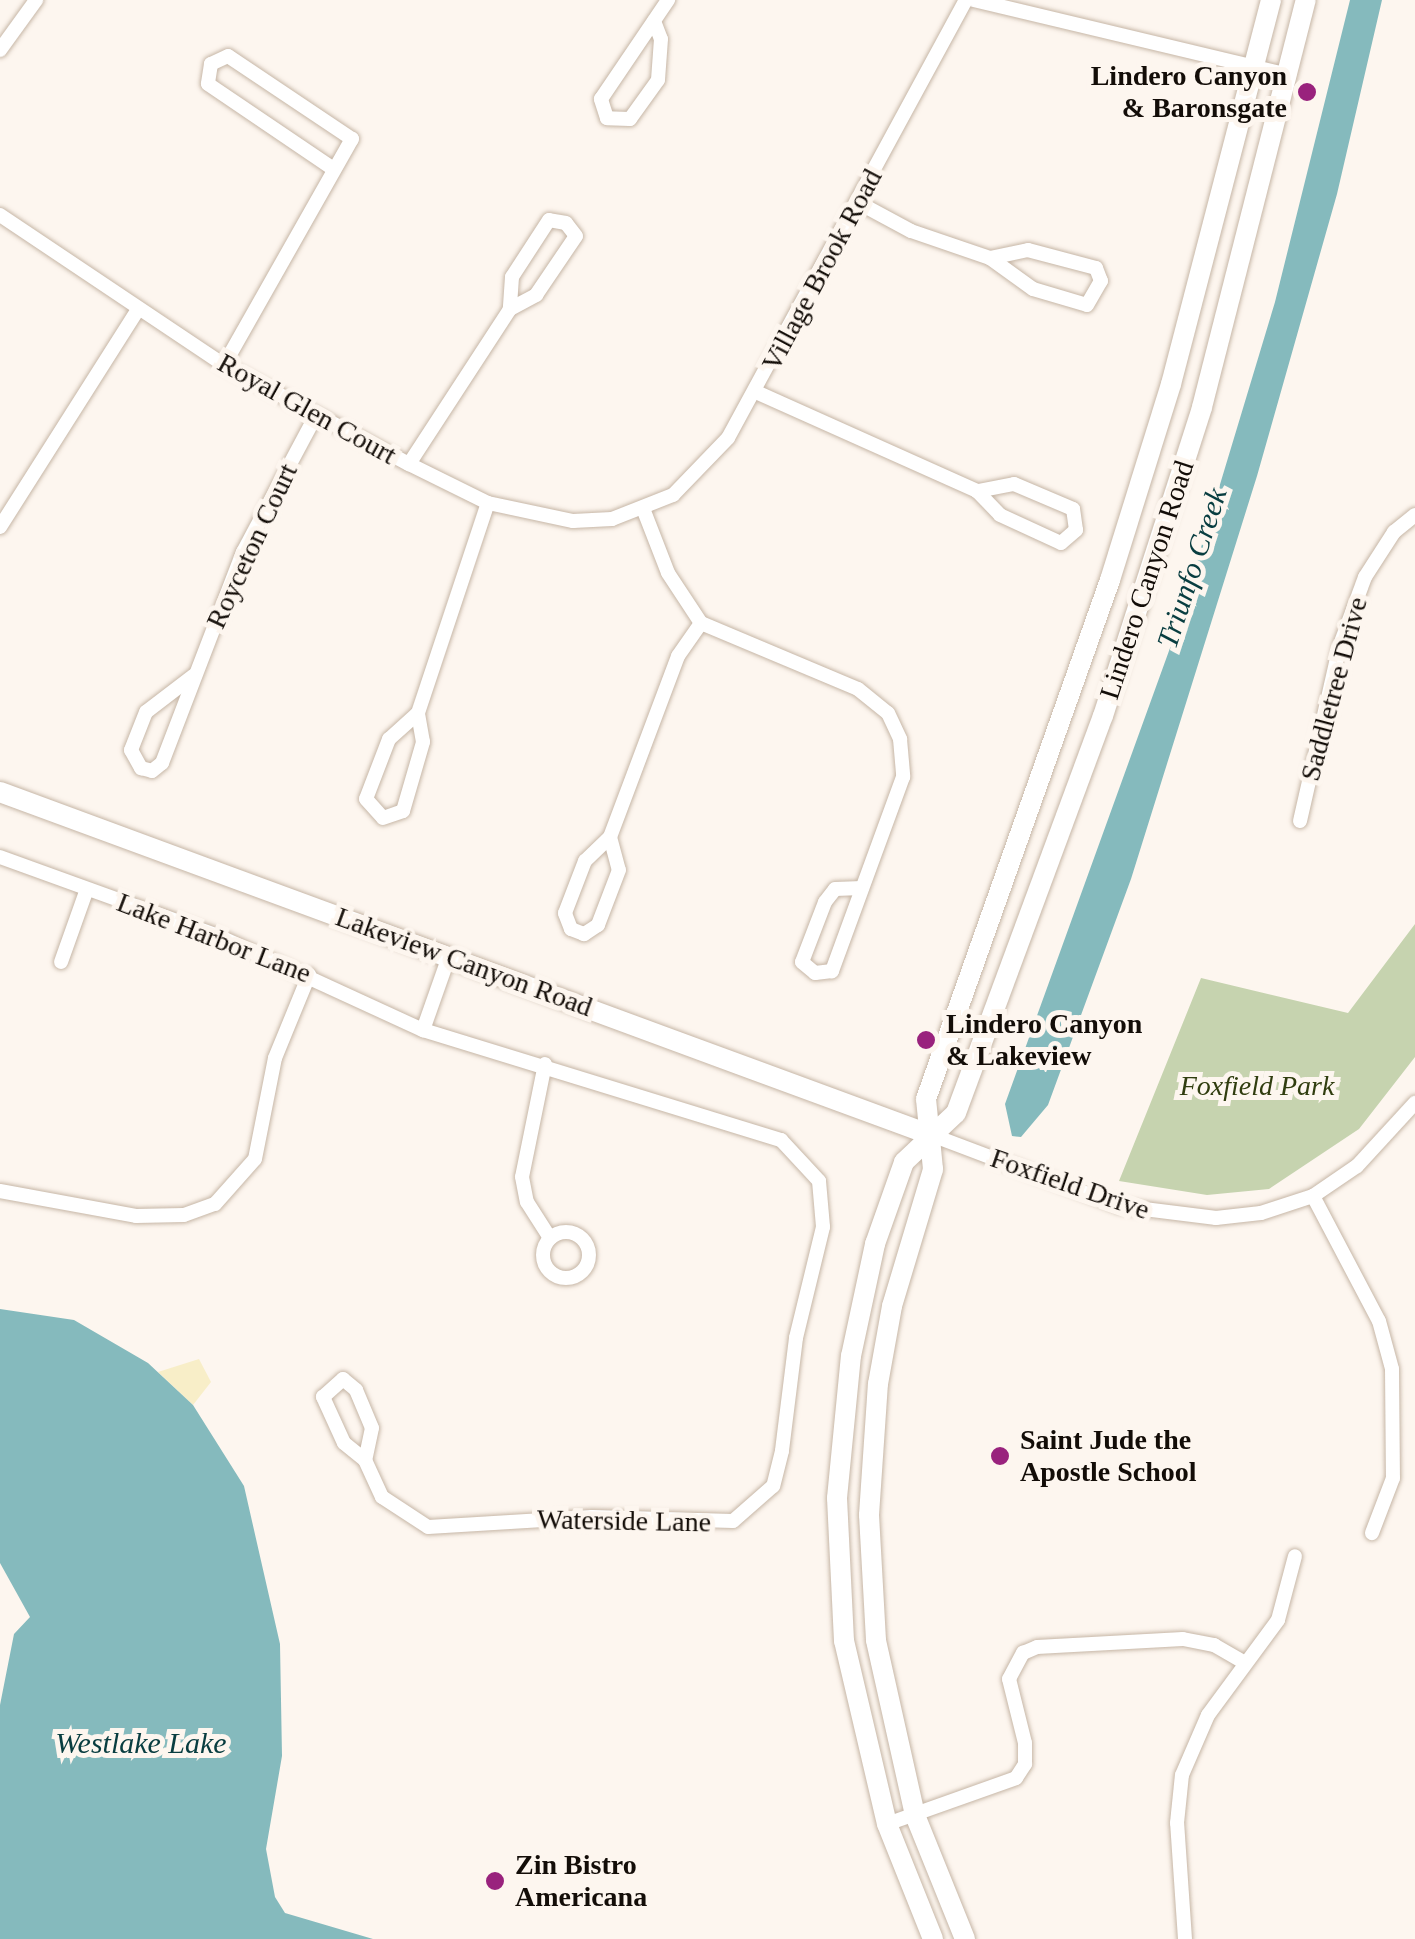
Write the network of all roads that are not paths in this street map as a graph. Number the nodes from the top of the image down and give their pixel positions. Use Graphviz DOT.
graph roads {
  1 [pos="36,0"];
  2 [pos="668,0"];
  3 [pos="966,0"];
  4 [pos="974,0"];
  5 [pos="1271,0"];
  6 [pos="1306,0"];
  7 [pos="654,21"];
  8 [pos="0,50"];
  9 [pos="1256,68"];
  10 [pos="1289,75"];
  11 [pos="332,168"];
  12 [pos="858,204"];
  13 [pos="0,215"];
  14 [pos="990,258"];
  15 [pos="510,309"];
  16 [pos="136,311"];
  17 [pos="224,365"];
  18 [pos="756,392"];
  19 [pos="315,416"];
  20 [pos="408,464"];
  21 [pos="977,490"];
  22 [pos="488,504"];
  23 [pos="644,511"];
  24 [pos="1415,514"];
  25 [pos="0,527"];
  26 [pos="701,623"];
  27 [pos="193,676"];
  28 [pos="418,712"];
  29 [pos="0,792"];
  30 [pos="1300,821"];
  31 [pos="610,837"];
  32 [pos="0,856"];
  33 [pos="862,888"];
  34 [pos="88,889"];
  35 [pos="450,956"];
  36 [pos="62,962"];
  37 [pos="309,974"];
  38 [pos="423,1030"];
  39 [pos="545,1064"];
  40 [pos="1415,1103"];
  41 [pos="928,1134"];
  42 [pos="819,1181"];
  43 [pos="0,1191"];
  44 [pos="1313,1196"];
  45 [pos="550,1238"];
  46 [pos="364,1460"];
  47 [pos="1372,1533"];
  48 [pos="1294,1556"];
  49 [pos="1245,1663"];
  50 [pos="915,1815"];
  51 [pos="887,1824"];
  52 [pos="933,1939"];
  53 [pos="965,1939"];
  54 [pos="1184,1939"];
  1 -- 8 [label="street"];
  2 -- 7 [label="street"];
  3 -- 12 [label="street, Village Brook Road"];
  4 -- 9 [label="street"];
  5 -- 9 [label="street, Lindero Canyon Road"];
  6 -- 10 [label="street, Lindero Canyon Road"];
  7 -- 7 [label="street"];
  9 -- 10 [label="street"];
  9 -- 41 [label="street, Lindero Canyon Road"];
  10 -- 41 [label="street, Lindero Canyon Road"];
  11 -- 11 [label="street"];
  11 -- 17 [label="street"];
  12 -- 14 [label="street"];
  12 -- 18 [label="street, Village Brook Road"];
  13 -- 16 [label="street, Royal Glen Court"];
  14 -- 14 [label="street"];
  15 -- 15 [label="street"];
  15 -- 20 [label="street"];
  16 -- 17 [label="street, Royal Glen Court"];
  16 -- 25 [label="street"];
  17 -- 19 [label="street, Royal Glen Court"];
  18 -- 21 [label="street"];
  18 -- 23 [label="street, Village Brook Road"];
  19 -- 20 [label="street, Royal Glen Court"];
  19 -- 27 [label="street, Royceton Court"];
  20 -- 22 [label="street, Royal Glen Court"];
  21 -- 21 [label="street"];
  22 -- 23 [label="street, Royal Glen Court"];
  22 -- 28 [label="street"];
  23 -- 26 [label="street"];
  24 -- 30 [label="street, Saddletree Drive"];
  26 -- 31 [label="street"];
  26 -- 33 [label="street"];
  27 -- 27 [label="street, Royceton Court"];
  28 -- 28 [label="street"];
  29 -- 35 [label="street, Lakeview Canyon Road"];
  31 -- 31 [label="street"];
  32 -- 34 [label="street, Lake Harbor Lane"];
  33 -- 33 [label="street"];
  34 -- 36 [label="street"];
  34 -- 37 [label="street, Lake Harbor Lane"];
  35 -- 38 [label="street"];
  35 -- 41 [label="street, Lakeview Canyon Road"];
  37 -- 38 [label="street, Lake Harbor Lane"];
  37 -- 43 [label="street"];
  38 -- 39 [label="street, Lake Harbor Lane"];
  39 -- 42 [label="street, Lake Harbor Lane"];
  39 -- 45 [label="street"];
  40 -- 44 [label="street, Foxfield Drive"];
  41 -- 44 [label="street, Foxfield Drive"];
  41 -- 50 [label="street, Lindero Canyon Road"];
  41 -- 51 [label="street, Lindero Canyon Road"];
  42 -- 46 [label="street, Waterside Lane"];
  44 -- 47 [label="street"];
  46 -- 46 [label="street, Waterside Lane"];
  48 -- 49 [label="street"];
  49 -- 50 [label="street"];
  49 -- 54 [label="street"];
  50 -- 51 [label="street"];
  50 -- 53 [label="street, Lindero Canyon Road"];
  51 -- 52 [label="street, Lindero Canyon Road"];
}
